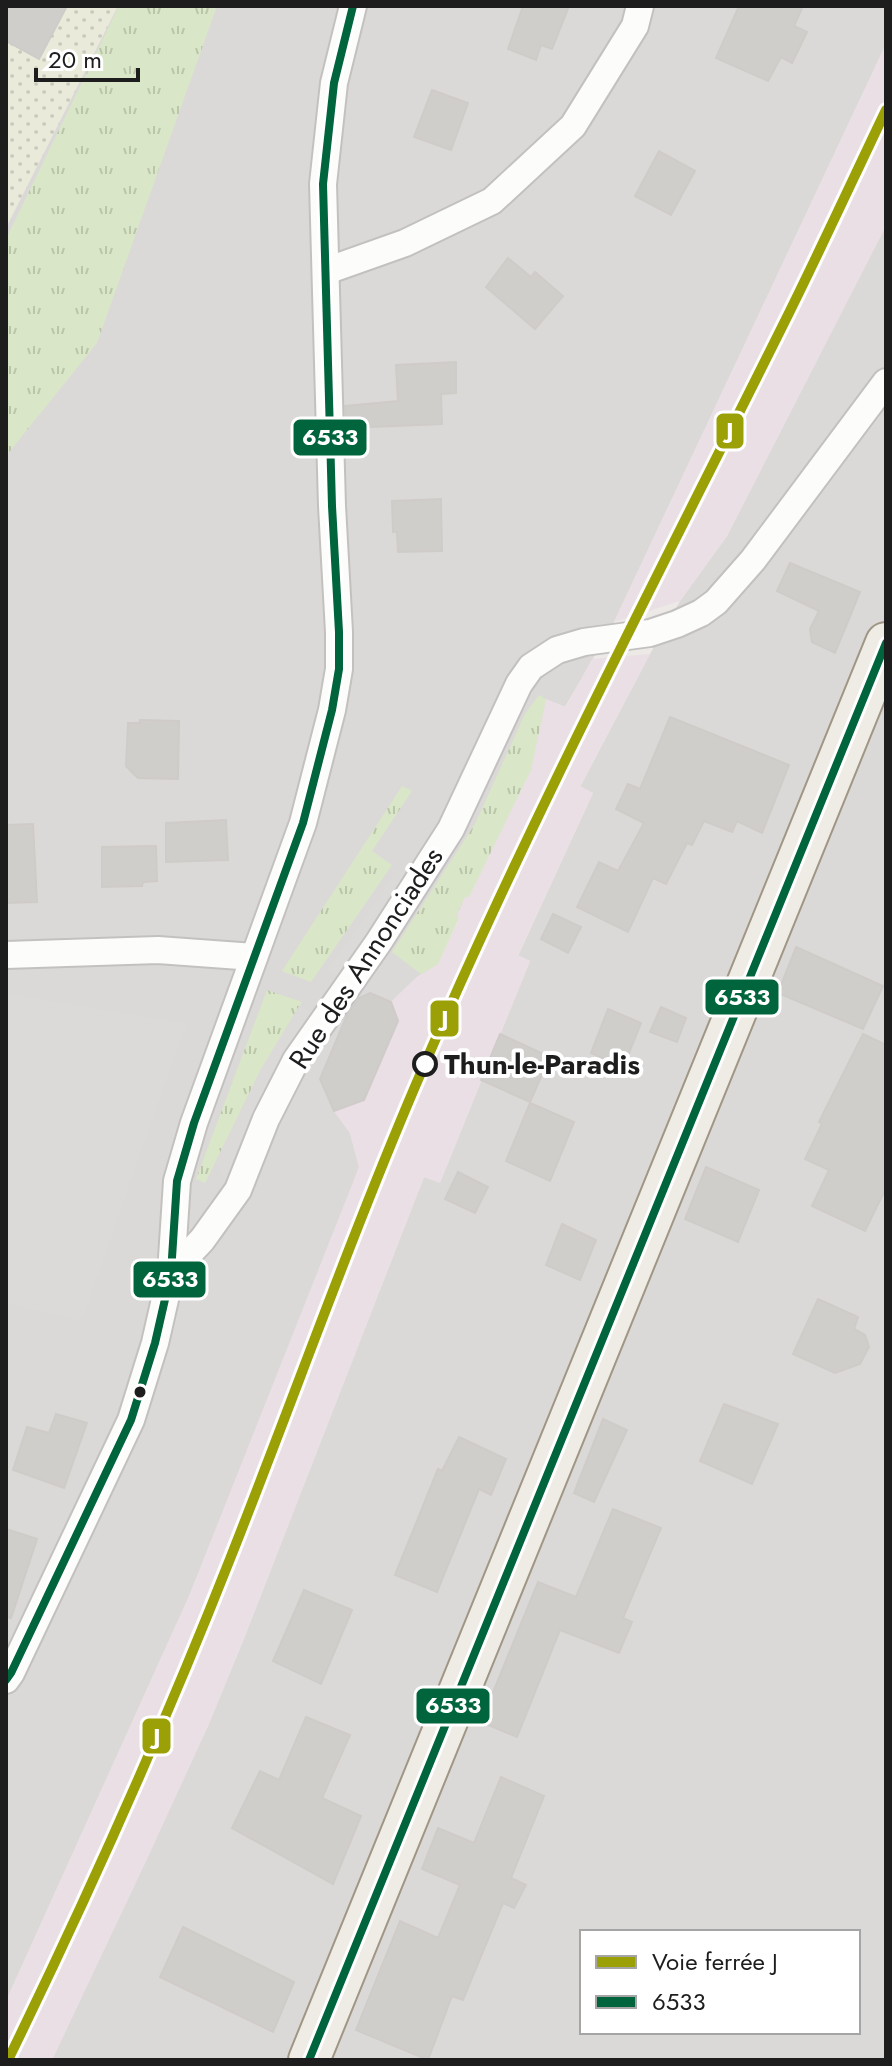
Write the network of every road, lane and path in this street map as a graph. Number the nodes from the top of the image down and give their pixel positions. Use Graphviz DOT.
graph roads {
  1 [pos="353,6"];
  2 [pos="640,6"];
  3 [pos="326,271"];
  4 [pos="886,382"];
  5 [pos="886,643"];
  6 [pos="6,955"];
  7 [pos="254,957"];
  8 [pos="171,1273"];
  9 [pos="6,1680"];
  10 [pos="309,2060"];
  1 -- 3 [label="street"];
  2 -- 3 [label="street"];
  3 -- 7 [label="street"];
  4 -- 8 [label="street, Rue des Annonciades"];
  5 -- 10 [label="main road"];
  6 -- 7 [label="street"];
  7 -- 8 [label="street"];
  8 -- 9 [label="street"];
}
